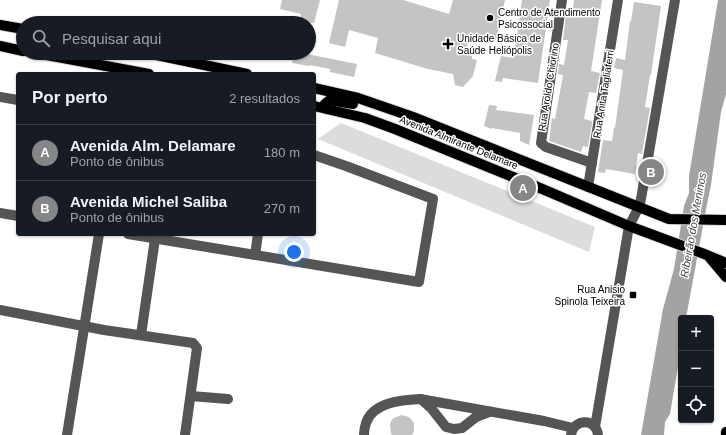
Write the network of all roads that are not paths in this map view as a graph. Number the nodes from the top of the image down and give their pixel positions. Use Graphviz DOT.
graph roads {
  1 [pos="562,0"];
  2 [pos="618,0"];
  3 [pos="675,0"];
  4 [pos="0,25"];
  5 [pos="16,28"];
  6 [pos="0,46"];
  7 [pos="0,50"];
  8 [pos="16,50"];
  9 [pos="16,50"];
  10 [pos="74,60"];
  11 [pos="180,60"];
  12 [pos="138,72"];
  13 [pos="237,72"];
  14 [pos="316,88"];
  15 [pos="0,97"];
  16 [pos="16,100"];
  17 [pos="316,106"];
  18 [pos="327,109"];
  19 [pos="413,117"];
  20 [pos="316,156"];
  21 [pos="592,164"];
  22 [pos="588,187"];
  23 [pos="639,207"];
  24 [pos="0,213"];
  25 [pos="16,216"];
  26 [pos="726,220"];
  27 [pos="629,226"];
  28 [pos="99,236"];
  29 [pos="139,236"];
  30 [pos="258,236"];
  31 [pos="156,239"];
  32 [pos="255,255"];
  33 [pos="706,255"];
  34 [pos="726,264"];
  35 [pos="726,277"];
  36 [pos="0,310"];
  37 [pos="85,326"];
  38 [pos="140,335"];
  39 [pos="191,396"];
  40 [pos="228,399"];
  41 [pos="421,399"];
  42 [pos="491,411"];
  43 [pos="596,431"];
  44 [pos="572,432"];
  45 [pos="67,435"];
  46 [pos="185,435"];
  47 [pos="364,435"];
  1 -- 21 [label="street, Rua Aroldo Chiorino"];
  2 -- 21 [label="street, Rua Anita Tagliaferri"];
  3 -- 23 [label="street"];
  4 -- 5 [label="main road"];
  6 -- 8 [label="main road"];
  7 -- 9 [label="street"];
  10 -- 12 [label="main road"];
  11 -- 13 [label="main road"];
  14 -- 19 [label="main road, Avenida Almirante Delamare"];
  15 -- 16 [label="street"];
  17 -- 18 [label="main road, Avenida Almirante Delamare"];
  18 -- 19 [label="main road"];
  18 -- 27 [label="main road, Avenida Almirante Delamare"];
  19 -- 22 [label="main road, Avenida Almirante Delamare"];
  20 -- 32 [label="street"];
  21 -- 22 [label="street, Rua Anita Tagliaferri"];
  22 -- 23 [label="main road, Avenida Almirante Delamare"];
  23 -- 26 [label="main road, Avenida Almirante Delamare"];
  23 -- 27 [label="street"];
  24 -- 25 [label="street"];
  27 -- 33 [label="main road, Avenida Almirante Delamare"];
  27 -- 43 [label="street"];
  28 -- 37 [label="street"];
  29 -- 31 [label="street"];
  30 -- 32 [label="street"];
  31 -- 32 [label="street"];
  31 -- 38 [label="street"];
  33 -- 34 [label="main road, Avenida Almirante Delamare"];
  33 -- 35 [label="main road"];
  36 -- 37 [label="street"];
  37 -- 38 [label="street"];
  37 -- 45 [label="street"];
  38 -- 39 [label="street"];
  39 -- 40 [label="street"];
  39 -- 46 [label="street"];
  41 -- 42 [label="street"];
  41 -- 42 [label="street"];
  41 -- 47 [label="street"];
  42 -- 44 [label="street"];
  43 -- 44 [label="street"];
}
